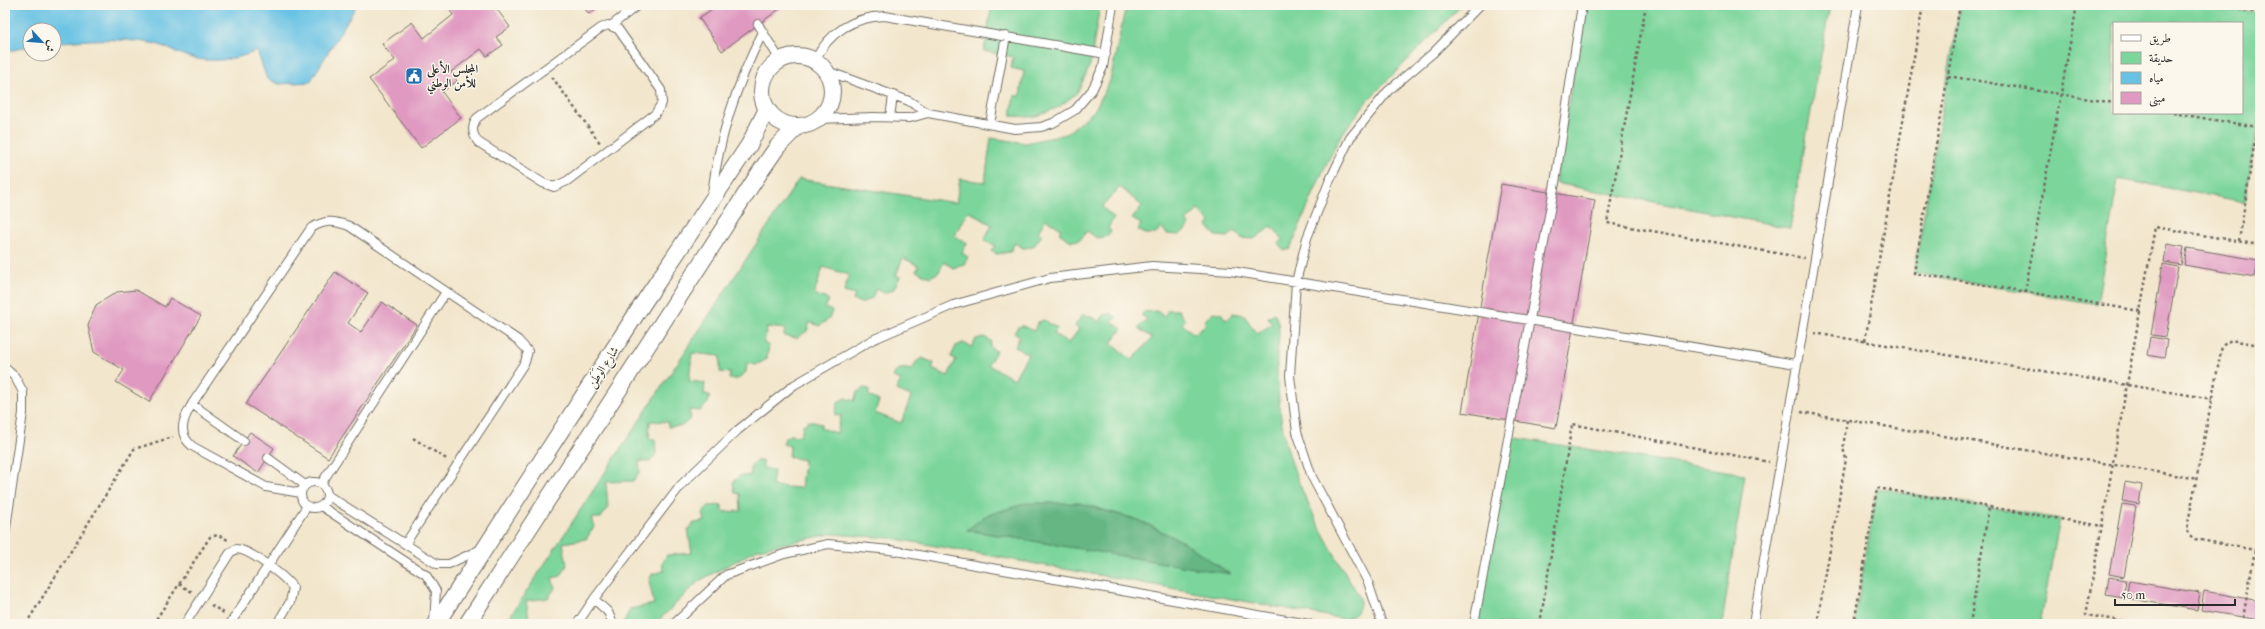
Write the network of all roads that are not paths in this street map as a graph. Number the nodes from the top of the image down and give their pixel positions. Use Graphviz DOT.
graph roads {
  1 [pos="638,5"];
  2 [pos="1113,5"];
  3 [pos="1480,5"];
  4 [pos="1582,5"];
  5 [pos="1858,5"];
  6 [pos="758,24"];
  7 [pos="612,25"];
  8 [pos="764,32"];
  9 [pos="1006,36"];
  10 [pos="1106,54"];
  11 [pos="780,60"];
  12 [pos="815,60"];
  13 [pos="827,71"];
  14 [pos="893,96"];
  15 [pos="767,110"];
  16 [pos="928,113"];
  17 [pos="890,117"];
  18 [pos="818,119"];
  19 [pos="990,124"];
  20 [pos="798,126"];
  21 [pos="711,203"];
  22 [pos="1296,282"];
  23 [pos="446,292"];
  24 [pos="1530,321"];
  25 [pos="1796,364"];
  26 [pos="5,368"];
  27 [pos="192,404"];
  28 [pos="244,441"];
  29 [pos="268,458"];
  30 [pos="321,484"];
  31 [pos="303,489"];
  32 [pos="327,495"];
  33 [pos="306,506"];
  34 [pos="321,506"];
  35 [pos="5,534"];
  36 [pos="405,544"];
  37 [pos="486,547"];
  38 [pos="268,566"];
  39 [pos="594,600"];
  40 [pos="185,624"];
  41 [pos="230,624"];
  42 [pos="277,624"];
  43 [pos="435,624"];
  44 [pos="467,624"];
  45 [pos="577,624"];
  46 [pos="613,624"];
  47 [pos="674,624"];
  48 [pos="1309,624"];
  49 [pos="1382,624"];
  50 [pos="1474,624"];
  51 [pos="1753,624"];
  1 -- 7 [label="lane"];
  2 -- 10 [label="lane"];
  3 -- 22 [label="lane"];
  4 -- 24 [label="lane"];
  5 -- 25 [label="lane"];
  6 -- 8 [label="lane"];
  7 -- 7 [label="lane"];
  8 -- 11 [label="lane"];
  8 -- 21 [label="lane"];
  9 -- 10 [label="lane"];
  9 -- 12 [label="lane"];
  9 -- 19 [label="lane"];
  10 -- 19 [label="lane"];
  11 -- 12 [label="street"];
  11 -- 15 [label="street"];
  12 -- 13 [label="street"];
  13 -- 14 [label="lane"];
  13 -- 18 [label="street"];
  14 -- 16 [label="lane"];
  14 -- 17 [label="lane"];
  15 -- 20 [label="street"];
  15 -- 21 [label="street, شارع الوَطَن"];
  16 -- 17 [label="lane"];
  16 -- 19 [label="lane"];
  17 -- 18 [label="lane"];
  18 -- 20 [label="street"];
  20 -- 44 [label="street"];
  21 -- 37 [label="street, شارع الوَطَن"];
  22 -- 24 [label="lane"];
  22 -- 39 [label="lane"];
  22 -- 49 [label="lane"];
  23 -- 27 [label="lane"];
  23 -- 30 [label="lane"];
  23 -- 36 [label="lane"];
  24 -- 25 [label="lane"];
  24 -- 50 [label="lane"];
  25 -- 51 [label="lane"];
  26 -- 35 [label="lane"];
  27 -- 28 [label="lane"];
  27 -- 31 [label="lane"];
  29 -- 31 [label="lane"];
  30 -- 31 [label="lane"];
  30 -- 32 [label="lane"];
  31 -- 33 [label="lane"];
  32 -- 34 [label="lane"];
  32 -- 36 [label="lane"];
  33 -- 34 [label="lane"];
  33 -- 38 [label="lane"];
  34 -- 43 [label="lane"];
  36 -- 37 [label="lane"];
  37 -- 43 [label="street, شارع الوَطَن"];
  38 -- 40 [label="lane"];
  38 -- 41 [label="lane"];
  38 -- 42 [label="lane"];
  39 -- 45 [label="lane"];
  39 -- 46 [label="lane"];
  47 -- 48 [label="lane"];
}
